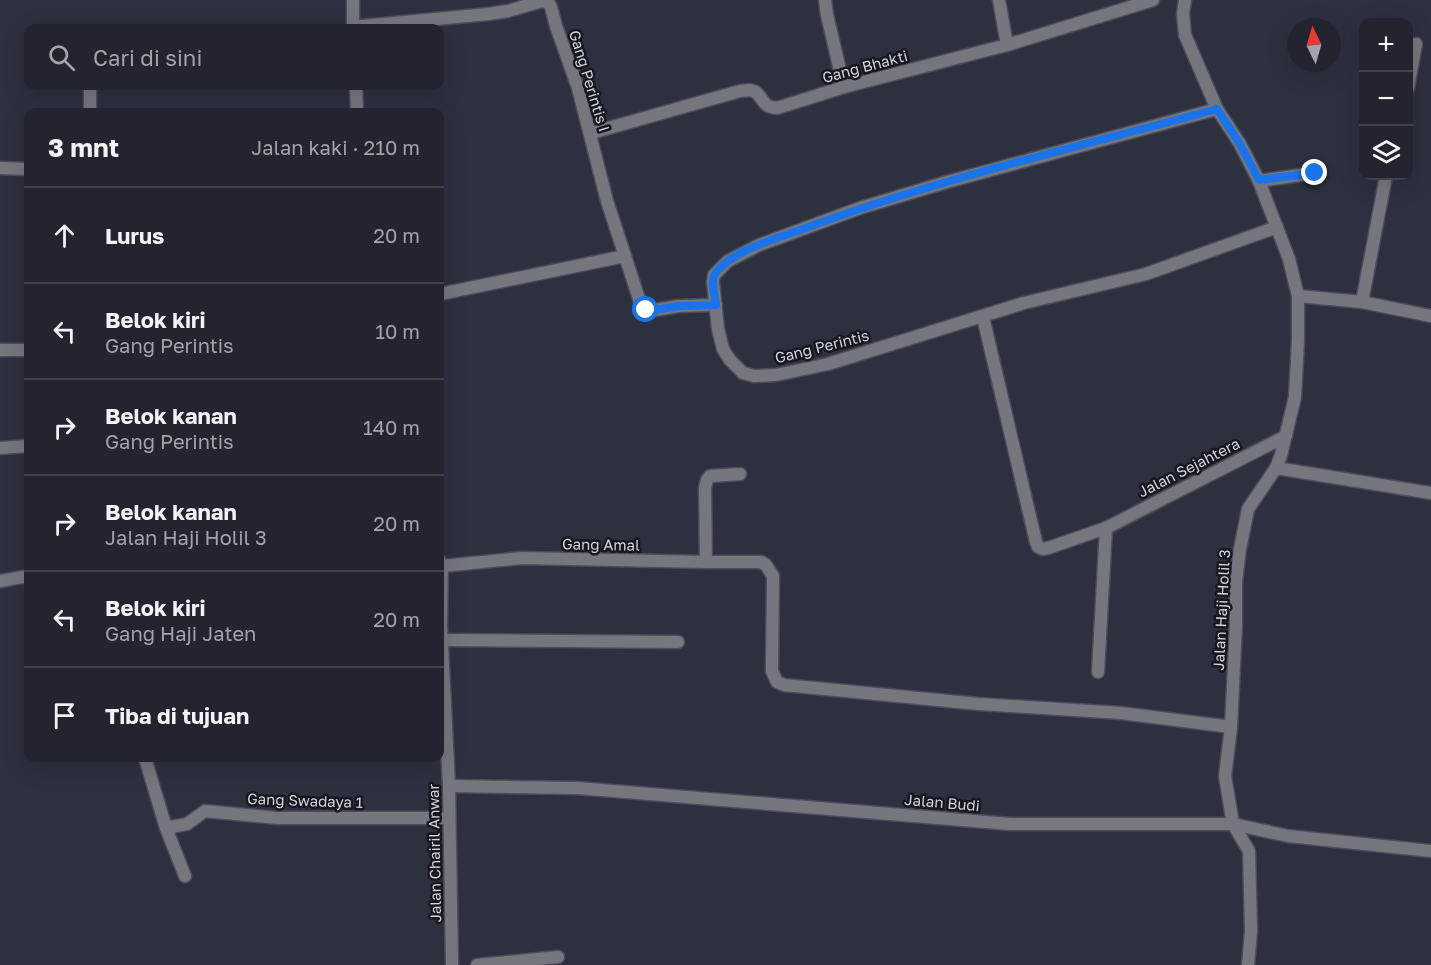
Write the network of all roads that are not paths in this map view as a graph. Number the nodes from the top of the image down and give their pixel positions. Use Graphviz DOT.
graph roads {
  1 [pos="352,0"];
  2 [pos="825,0"];
  3 [pos="999,0"];
  4 [pos="1153,0"];
  5 [pos="1185,0"];
  6 [pos="547,1"];
  7 [pos="352,24"];
  8 [pos="391,24"];
  9 [pos="1416,44"];
  10 [pos="1007,45"];
  11 [pos="1411,72"];
  12 [pos="844,87"];
  13 [pos="90,90"];
  14 [pos="356,90"];
  15 [pos="90,108"];
  16 [pos="357,108"];
  17 [pos="1217,109"];
  18 [pos="591,133"];
  19 [pos="0,168"];
  20 [pos="24,170"];
  21 [pos="1315,173"];
  22 [pos="1259,180"];
  23 [pos="1385,180"];
  24 [pos="1277,227"];
  25 [pos="625,256"];
  26 [pos="444,293"];
  27 [pos="1298,296"];
  28 [pos="1362,302"];
  29 [pos="716,305"];
  30 [pos="983,316"];
  31 [pos="1431,316"];
  32 [pos="0,350"];
  33 [pos="24,350"];
  34 [pos="1286,436"];
  35 [pos="24,446"];
  36 [pos="0,448"];
  37 [pos="1276,468"];
  38 [pos="740,474"];
  39 [pos="1431,493"];
  40 [pos="1106,528"];
  41 [pos="706,562"];
  42 [pos="444,563"];
  43 [pos="24,577"];
  44 [pos="0,580"];
  45 [pos="444,639"];
  46 [pos="678,642"];
  47 [pos="1098,672"];
  48 [pos="444,681"];
  49 [pos="1231,727"];
  50 [pos="146,762"];
  51 [pos="449,786"];
  52 [pos="449,818"];
  53 [pos="1233,824"];
  54 [pos="166,828"];
  55 [pos="1431,851"];
  56 [pos="185,876"];
  57 [pos="558,957"];
  58 [pos="452,965"];
  59 [pos="477,965"];
  60 [pos="1248,965"];
  1 -- 7 [label="street"];
  2 -- 12 [label="street"];
  3 -- 10 [label="street"];
  4 -- 10 [label="street, Gang Bhakti"];
  5 -- 17 [label="street, Jalan Haji Holil 3"];
  6 -- 8 [label="street, Gang Perintis I"];
  6 -- 18 [label="street, Gang Perintis I"];
  9 -- 11 [label="street"];
  10 -- 12 [label="street, Gang Bhakti"];
  12 -- 18 [label="street, Gang Bhakti"];
  13 -- 15 [label="street"];
  14 -- 16 [label="street"];
  17 -- 22 [label="street, Jalan Haji Holil 3"];
  17 -- 29 [label="street, Gang Perintis"];
  18 -- 25 [label="street, Gang Perintis I"];
  19 -- 20 [label="street"];
  21 -- 22 [label="street"];
  22 -- 24 [label="street, Jalan Haji Holil 3"];
  23 -- 28 [label="street"];
  24 -- 27 [label="street, Jalan Haji Holil 3"];
  24 -- 30 [label="street, Gang Perintis"];
  25 -- 26 [label="street"];
  25 -- 29 [label="street, Gang Perintis I"];
  27 -- 28 [label="street"];
  27 -- 34 [label="street, Jalan Haji Holil 3"];
  28 -- 31 [label="street"];
  29 -- 30 [label="street, Gang Perintis"];
  30 -- 40 [label="street, Jalan Sejahtera"];
  32 -- 33 [label="street"];
  34 -- 37 [label="street, Jalan Haji Holil 3"];
  34 -- 40 [label="street, Jalan Sejahtera"];
  35 -- 36 [label="street"];
  37 -- 39 [label="street"];
  37 -- 49 [label="street, Jalan Haji Holil 3"];
  38 -- 41 [label="street"];
  40 -- 47 [label="street"];
  41 -- 42 [label="street, Gang Amal"];
  41 -- 49 [label="street, Gang Amal"];
  43 -- 44 [label="street"];
  45 -- 46 [label="street"];
  48 -- 51 [label="street, Jalan Chairil Anwar"];
  49 -- 53 [label="street, Jalan Haji Holil 3"];
  50 -- 54 [label="street"];
  51 -- 52 [label="street, Jalan Chairil Anwar"];
  51 -- 53 [label="street, Jalan Budi"];
  52 -- 54 [label="street, Gang Swadaya 1"];
  52 -- 58 [label="street, Jalan Chairil Anwar"];
  53 -- 55 [label="street, Jalan Budi"];
  53 -- 60 [label="street, Jalan Haji Holil 3"];
  54 -- 56 [label="street"];
  57 -- 59 [label="street"];
}
